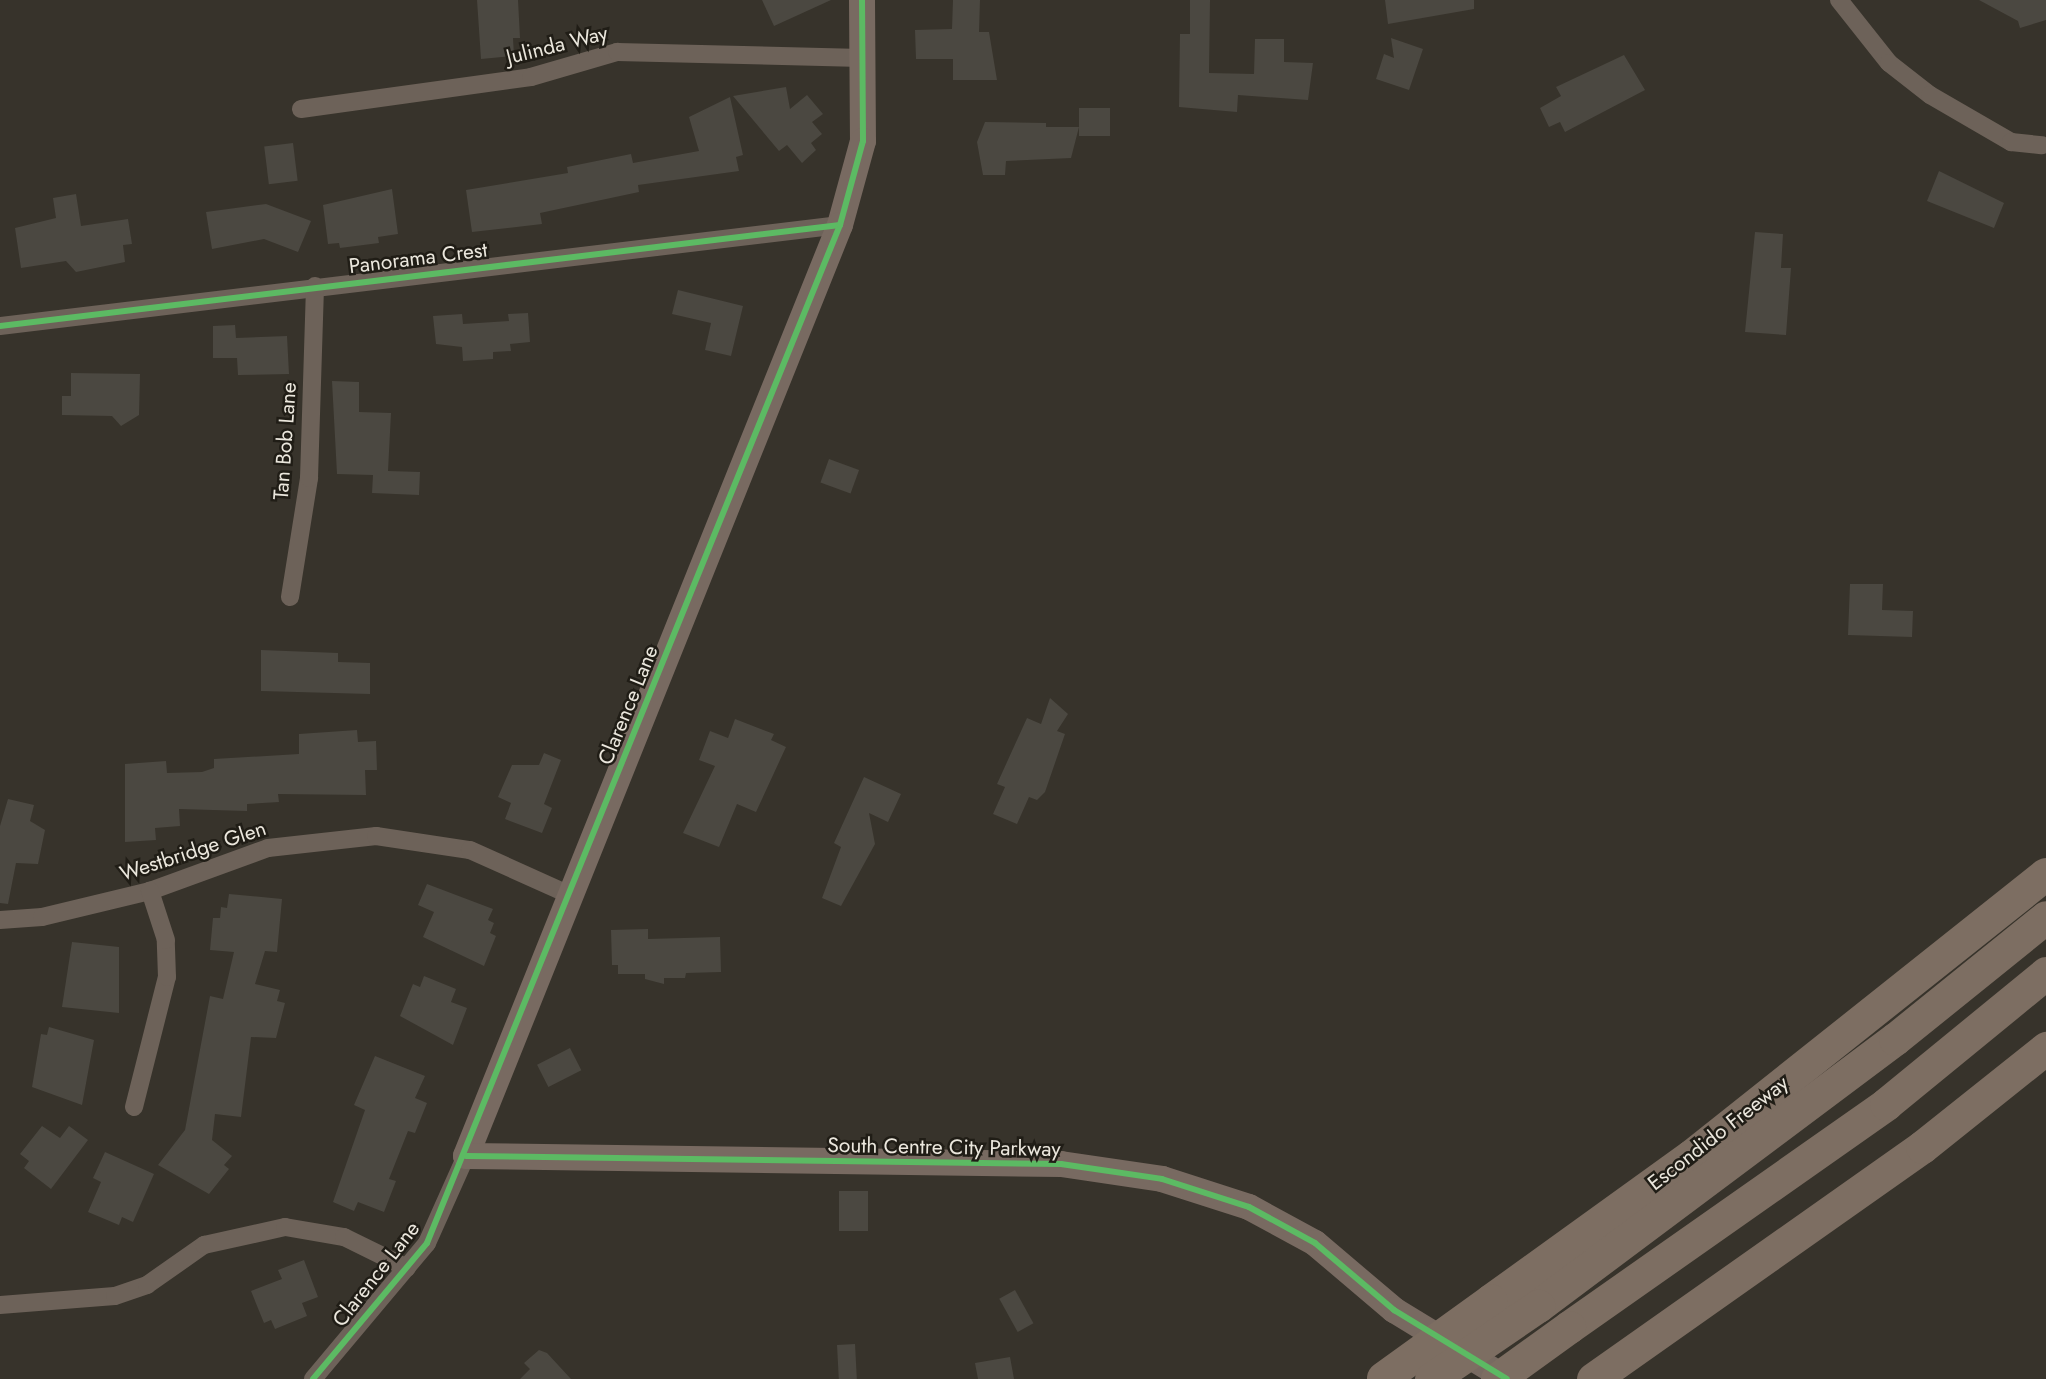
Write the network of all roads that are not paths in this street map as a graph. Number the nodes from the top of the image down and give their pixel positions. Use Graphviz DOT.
graph roads {
  1 [pos="862,0"];
  2 [pos="1839,0"];
  3 [pos="862,58"];
  4 [pos="301,109"];
  5 [pos="2042,145"];
  6 [pos="840,225"];
  7 [pos="315,286"];
  8 [pos="0,326"];
  9 [pos="290,597"];
  10 [pos="2046,874"];
  11 [pos="150,891"];
  12 [pos="570,895"];
  13 [pos="2046,917"];
  14 [pos="0,920"];
  15 [pos="2046,973"];
  16 [pos="2046,1048"];
  17 [pos="134,1107"];
  18 [pos="466,1156"];
  19 [pos="407,1268"];
  20 [pos="0,1305"];
  21 [pos="1382,1378"];
  22 [pos="313,1379"];
  23 [pos="1431,1379"];
  24 [pos="1497,1379"];
  25 [pos="1507,1379"];
  26 [pos="1593,1379"];
  1 -- 3 [label="street, Clarence Lane"];
  2 -- 5 [label="street"];
  3 -- 4 [label="street, Julinda Way"];
  3 -- 6 [label="street, Clarence Lane"];
  6 -- 7 [label="street, Panorama Crest"];
  6 -- 12 [label="street, Clarence Lane"];
  7 -- 8 [label="street, Panorama Crest"];
  7 -- 9 [label="street, Tan Bob Lane"];
  10 -- 21 [label="highway, Escondido Freeway, bridge"];
  11 -- 12 [label="street, Westbridge Glen"];
  11 -- 14 [label="street, Westbridge Glen"];
  11 -- 17 [label="street"];
  12 -- 18 [label="street, Clarence Lane"];
  13 -- 23 [label="highway, bridge"];
  15 -- 24 [label="highway, bridge"];
  16 -- 26 [label="highway"];
  18 -- 19 [label="street, Clarence Lane"];
  18 -- 25 [label="street, South Centre City Parkway"];
  19 -- 20 [label="street"];
  19 -- 22 [label="street, Clarence Lane"];
}
